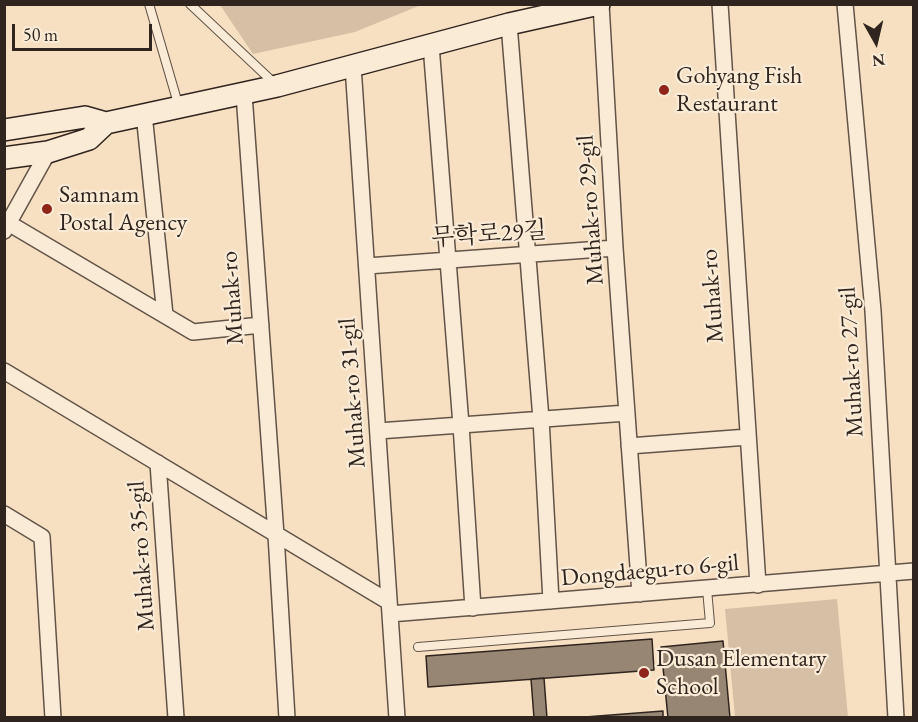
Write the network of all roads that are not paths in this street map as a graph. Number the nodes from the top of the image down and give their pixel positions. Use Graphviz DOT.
graph roads {
  1 [pos="149,4"];
  2 [pos="190,4"];
  3 [pos="600,4"];
  4 [pos="720,4"];
  5 [pos="844,4"];
  6 [pos="508,24"];
  7 [pos="431,45"];
  8 [pos="353,66"];
  9 [pos="277,86"];
  10 [pos="244,94"];
  11 [pos="179,107"];
  12 [pos="144,114"];
  13 [pos="106,123"];
  14 [pos="4,130"];
  15 [pos="48,152"];
  16 [pos="4,158"];
  17 [pos="7,228"];
  18 [pos="615,248"];
  19 [pos="527,254"];
  20 [pos="448,260"];
  21 [pos="367,266"];
  22 [pos="165,315"];
  23 [pos="261,325"];
  24 [pos="4,371"];
  25 [pos="627,413"];
  26 [pos="541,419"];
  27 [pos="461,425"];
  28 [pos="378,431"];
  29 [pos="748,437"];
  30 [pos="628,446"];
  31 [pos="158,463"];
  32 [pos="4,514"];
  33 [pos="276,535"];
  34 [pos="914,571"];
  35 [pos="886,573"];
  36 [pos="758,585"];
  37 [pos="707,589"];
  38 [pos="640,594"];
  39 [pos="551,602"];
  40 [pos="390,608"];
  41 [pos="473,608"];
  42 [pos="418,647"];
  43 [pos="53,717"];
  44 [pos="176,717"];
  45 [pos="288,717"];
  46 [pos="398,717"];
  47 [pos="896,717"];
  1 -- 11 [label="lane"];
  2 -- 9 [label="lane"];
  3 -- 6 [label="main road"];
  3 -- 18 [label="street, Muhak-ro 29-gil"];
  4 -- 29 [label="street, Muhak-ro"];
  5 -- 35 [label="street, Muhak-ro 27-gil"];
  6 -- 7 [label="main road"];
  6 -- 19 [label="street"];
  7 -- 8 [label="main road"];
  7 -- 20 [label="street"];
  8 -- 9 [label="main road"];
  8 -- 21 [label="street, Muhak-ro 31-gil"];
  9 -- 10 [label="main road"];
  10 -- 11 [label="main road"];
  10 -- 23 [label="street, Muhak-ro"];
  11 -- 12 [label="main road"];
  12 -- 13 [label="main road"];
  12 -- 22 [label="street"];
  13 -- 14 [label="main road"];
  13 -- 15 [label="main road"];
  15 -- 16 [label="main road"];
  15 -- 17 [label="street"];
  17 -- 22 [label="street"];
  18 -- 19 [label="street, 무학로29길"];
  18 -- 25 [label="street, Muhak-ro 29-gil"];
  19 -- 20 [label="street, 무학로29길"];
  19 -- 26 [label="street"];
  20 -- 21 [label="street, 무학로29길"];
  20 -- 27 [label="street"];
  21 -- 28 [label="street, Muhak-ro 31-gil"];
  22 -- 23 [label="street"];
  23 -- 33 [label="street, Muhak-ro"];
  24 -- 31 [label="street, Muhak-ro 35-gil"];
  25 -- 26 [label="street"];
  25 -- 30 [label="street, Muhak-ro 29-gil"];
  26 -- 27 [label="street"];
  26 -- 39 [label="street"];
  27 -- 28 [label="street"];
  27 -- 41 [label="street"];
  28 -- 40 [label="street, Muhak-ro 31-gil"];
  29 -- 30 [label="street"];
  29 -- 36 [label="street, Muhak-ro"];
  30 -- 38 [label="street, Muhak-ro 29-gil"];
  31 -- 33 [label="street"];
  31 -- 44 [label="street, Muhak-ro 35-gil"];
  32 -- 43 [label="street"];
  33 -- 40 [label="street"];
  33 -- 45 [label="street, Muhak-ro"];
  34 -- 35 [label="street, Dongdaegu-ro 6-gil"];
  35 -- 36 [label="street, Dongdaegu-ro 6-gil"];
  35 -- 47 [label="street, Muhak-ro 27-gil"];
  36 -- 37 [label="street, Dongdaegu-ro 6-gil"];
  37 -- 38 [label="street, Dongdaegu-ro 6-gil"];
  37 -- 42 [label="lane"];
  38 -- 39 [label="street, Dongdaegu-ro 6-gil"];
  39 -- 41 [label="street, Dongdaegu-ro 6-gil"];
  40 -- 41 [label="street, Dongdaegu-ro 6-gil"];
  40 -- 46 [label="street, Muhak-ro 31-gil"];
}
